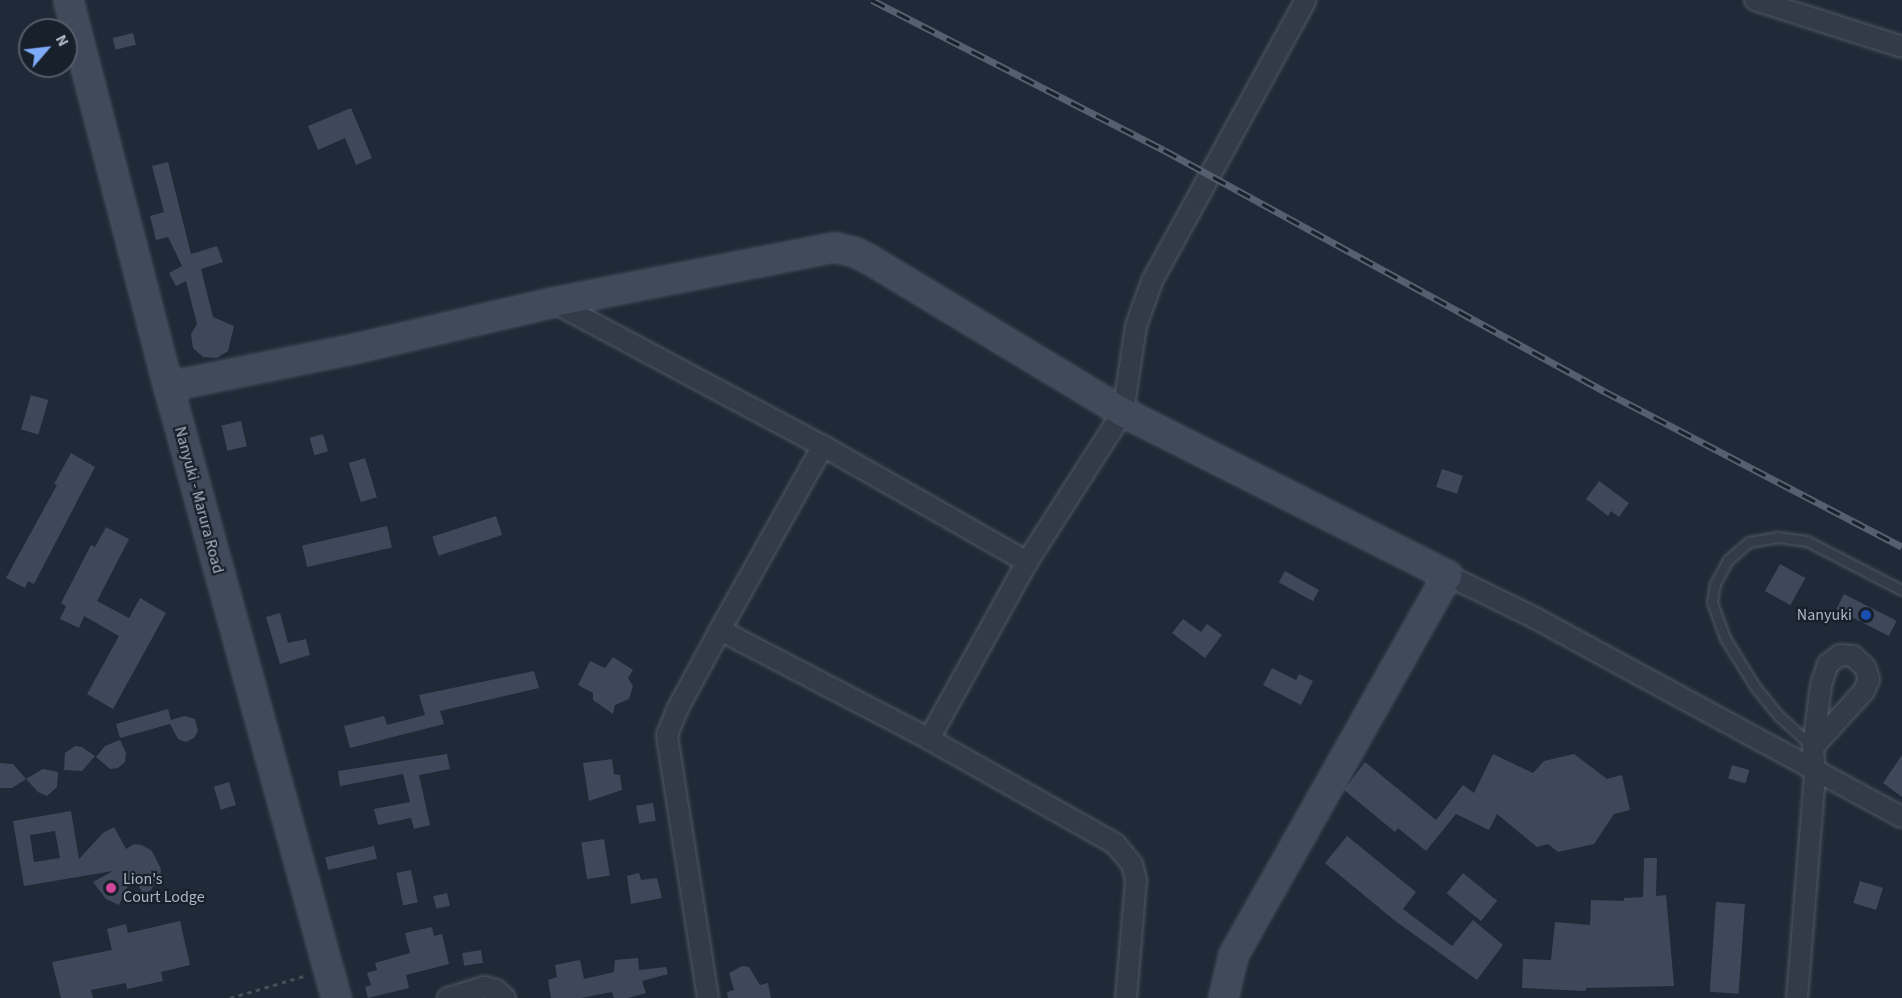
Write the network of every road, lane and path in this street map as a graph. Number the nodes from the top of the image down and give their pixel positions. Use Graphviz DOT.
graph roads {
  1 [pos="68,0"];
  2 [pos="1306,0"];
  3 [pos="1755,0"];
  4 [pos="1902,47"];
  5 [pos="553,302"];
  6 [pos="168,386"];
  7 [pos="1123,412"];
  8 [pos="823,447"];
  9 [pos="1028,562"];
  10 [pos="1447,575"];
  11 [pos="1902,590"];
  12 [pos="720,630"];
  13 [pos="929,739"];
  14 [pos="1813,747"];
  15 [pos="1815,772"];
  16 [pos="1902,817"];
  17 [pos="328,968"];
  18 [pos="230,998"];
  19 [pos="336,998"];
  20 [pos="448,998"];
  21 [pos="505,998"];
  22 [pos="708,998"];
  23 [pos="1126,998"];
  24 [pos="1223,998"];
  25 [pos="1797,998"];
  1 -- 6 [label="street, Nanyuki - Marura Road"];
  2 -- 7 [label="street"];
  3 -- 4 [label="street"];
  5 -- 6 [label="street"];
  5 -- 7 [label="street"];
  5 -- 8 [label="street"];
  6 -- 17 [label="street, Nanyuki - Marura Road"];
  7 -- 9 [label="street"];
  7 -- 10 [label="street"];
  8 -- 9 [label="street"];
  8 -- 12 [label="street"];
  9 -- 13 [label="street"];
  10 -- 15 [label="street"];
  10 -- 24 [label="street"];
  11 -- 14 [label="lane"];
  12 -- 13 [label="street"];
  12 -- 22 [label="street"];
  13 -- 23 [label="street"];
  14 -- 15 [label="street"];
  15 -- 16 [label="street"];
  15 -- 25 [label="street"];
  17 -- 18 [label="path"];
  17 -- 19 [label="street, Nanyuki - Marura Road"];
  20 -- 21 [label="street"];
}
